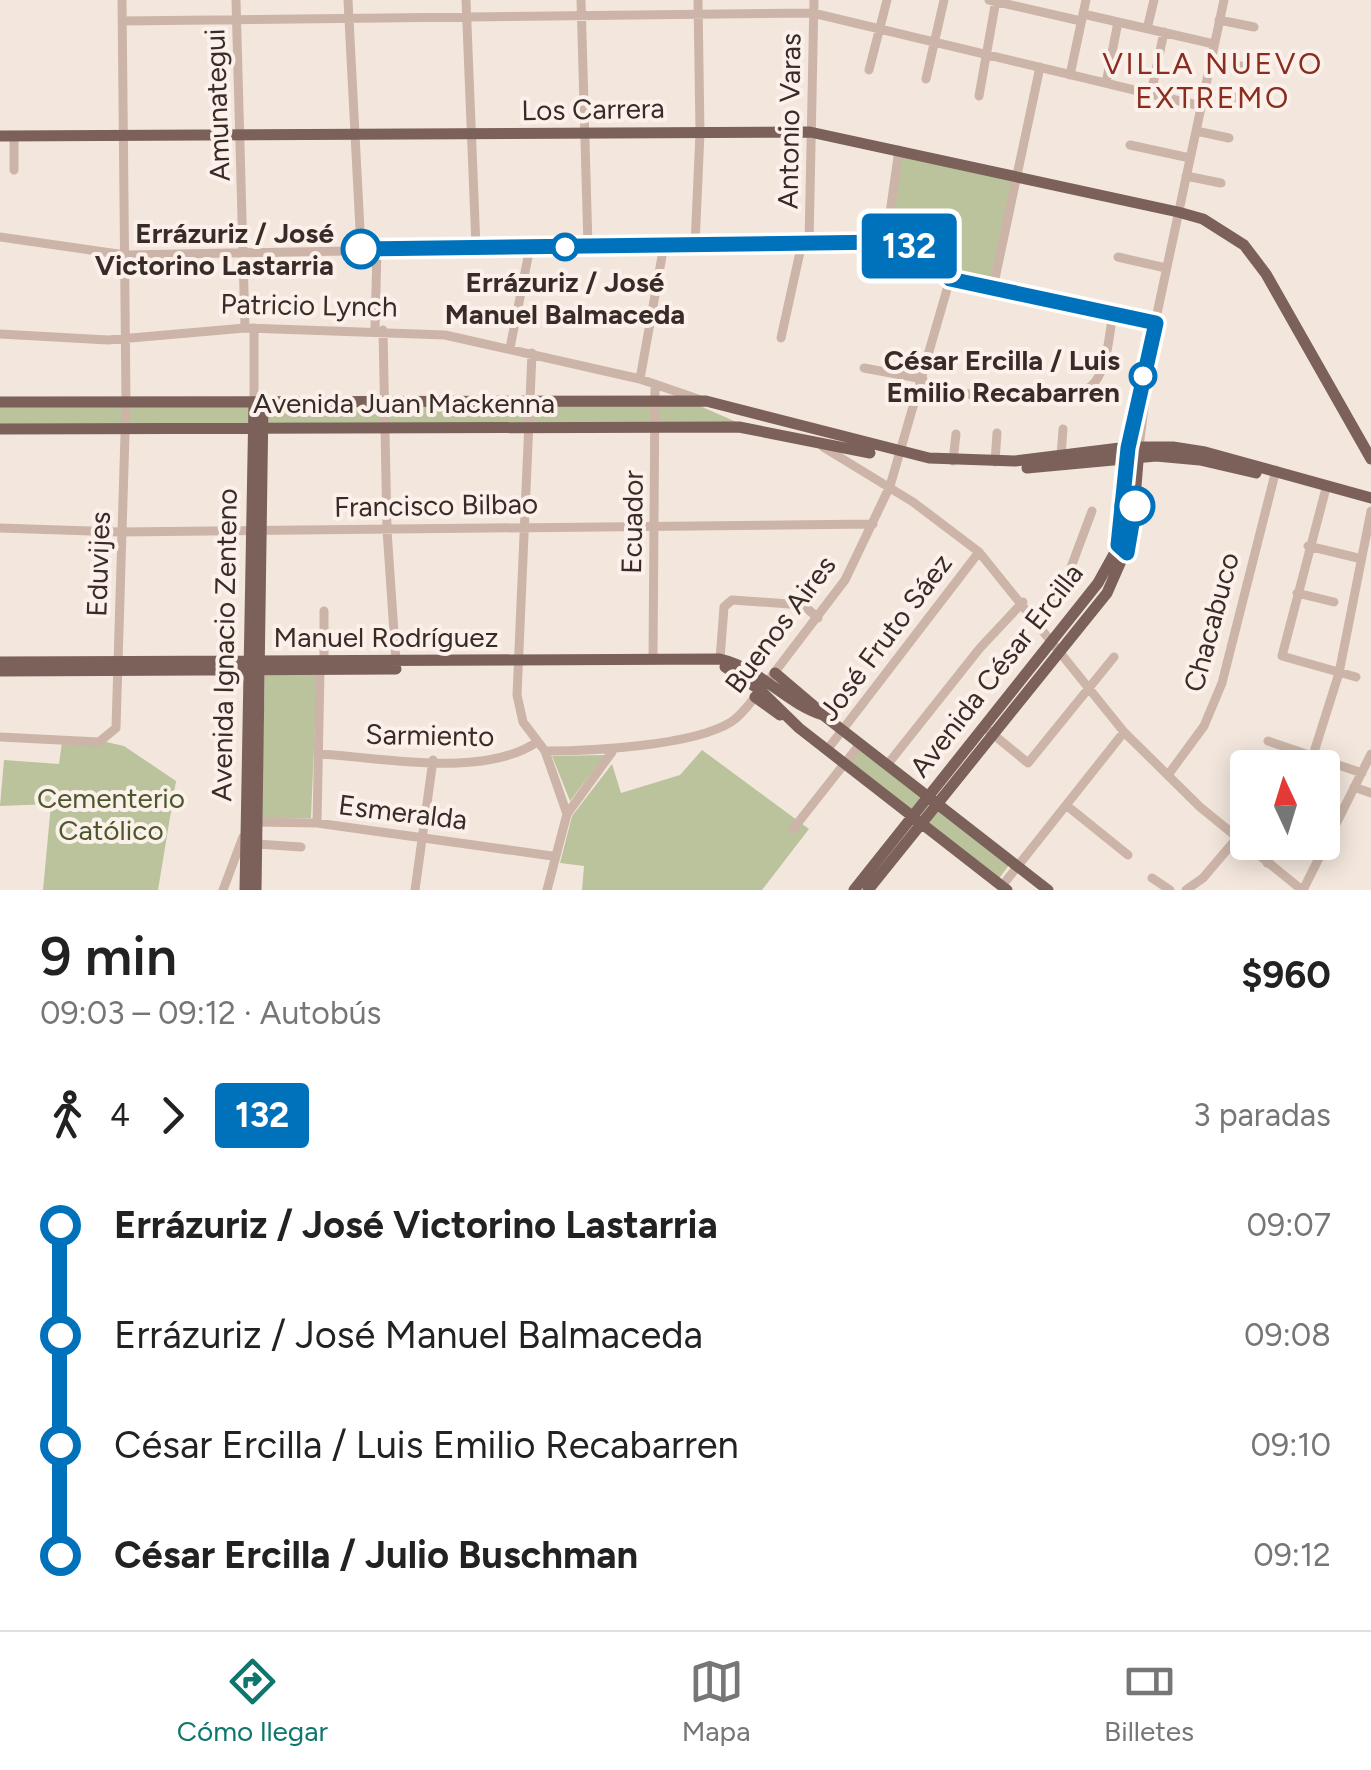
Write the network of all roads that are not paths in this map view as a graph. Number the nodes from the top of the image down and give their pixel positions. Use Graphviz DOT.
graph roads {
  1 [pos="122,0"];
  2 [pos="236,0"];
  3 [pos="348,0"];
  4 [pos="466,0"];
  5 [pos="582,0"];
  6 [pos="698,0"];
  7 [pos="814,0"];
  8 [pos="888,0"];
  9 [pos="944,0"];
  10 [pos="1086,0"];
  11 [pos="1154,0"];
  12 [pos="1224,0"];
  13 [pos="994,1"];
  14 [pos="814,13"];
  15 [pos="698,14"];
  16 [pos="582,16"];
  17 [pos="466,17"];
  18 [pos="1082,17"];
  19 [pos="349,18"];
  20 [pos="237,20"];
  21 [pos="1220,20"];
  22 [pos="122,22"];
  23 [pos="1118,22"];
  24 [pos="1254,27"];
  25 [pos="879,29"];
  26 [pos="1147,29"];
  27 [pos="1164,32"];
  28 [pos="934,42"];
  29 [pos="1214,44"];
  30 [pos="988,55"];
  31 [pos="1211,60"];
  32 [pos="1040,67"];
  33 [pos="1246,67"];
  34 [pos="869,70"];
  35 [pos="1070,75"];
  36 [pos="926,79"];
  37 [pos="1106,84"];
  38 [pos="1204,91"];
  39 [pos="1151,94"];
  40 [pos="978,96"];
  41 [pos="1241,98"];
  42 [pos="1201,106"];
  43 [pos="1196,131"];
  44 [pos="810,132"];
  45 [pos="700,133"];
  46 [pos="584,134"];
  47 [pos="0,136"];
  48 [pos="14,136"];
  49 [pos="471,136"];
  50 [pos="124,137"];
  51 [pos="355,137"];
  52 [pos="241,138"];
  53 [pos="1229,138"];
  54 [pos="1130,145"];
  55 [pos="899,150"];
  56 [pos="1190,158"];
  57 [pos="14,170"];
  58 [pos="1017,176"];
  59 [pos="1186,176"];
  60 [pos="1221,183"];
  61 [pos="1178,212"];
  62 [pos="0,237"];
  63 [pos="886,242"];
  64 [pos="806,243"];
  65 [pos="664,245"];
  66 [pos="695,245"];
  67 [pos="588,246"];
  68 [pos="476,247"];
  69 [pos="530,247"];
  70 [pos="361,249"];
  71 [pos="377,250"];
  72 [pos="245,252"];
  73 [pos="125,254"];
  74 [pos="1118,257"];
  75 [pos="1166,268"];
  76 [pos="950,279"];
  77 [pos="993,288"];
  78 [pos="1113,314"];
  79 [pos="1156,323"];
  80 [pos="250,328"];
  81 [pos="380,330"];
  82 [pos="0,334"];
  83 [pos="780,338"];
  84 [pos="126,339"];
  85 [pos="510,348"];
  86 [pos="532,354"];
  87 [pos="864,368"];
  88 [pos="640,378"];
  89 [pos="922,382"];
  90 [pos="655,384"];
  91 [pos="383,400"];
  92 [pos="530,401"];
  93 [pos="656,401"];
  94 [pos="0,402"];
  95 [pos="126,402"];
  96 [pos="258,402"];
  97 [pos="706,402"];
  98 [pos="530,427"];
  99 [pos="656,427"];
  100 [pos="258,428"];
  101 [pos="384,428"];
  102 [pos="0,429"];
  103 [pos="123,429"];
  104 [pos="1063,429"];
  105 [pos="997,433"];
  106 [pos="956,434"];
  107 [pos="807,438"];
  108 [pos="1134,452"];
  109 [pos="1061,456"];
  110 [pos="901,458"];
  111 [pos="1371,458"];
  112 [pos="954,461"];
  113 [pos="994,462"];
  114 [pos="1274,474"];
  115 [pos="890,486"];
  116 [pos="1325,492"];
  117 [pos="1371,498"];
  118 [pos="1371,508"];
  119 [pos="1092,512"];
  120 [pos="873,524"];
  121 [pos="526,525"];
  122 [pos="655,525"];
  123 [pos="0,528"];
  124 [pos="256,530"];
  125 [pos="387,530"];
  126 [pos="121,532"];
  127 [pos="1308,546"];
  128 [pos="979,552"];
  129 [pos="1358,558"];
  130 [pos="1297,593"];
  131 [pos="1023,602"];
  132 [pos="1334,602"];
  133 [pos="324,610"];
  134 [pos="818,618"];
  135 [pos="1036,620"];
  136 [pos="1056,648"];
  137 [pos="1114,657"];
  138 [pos="720,659"];
  139 [pos="653,660"];
  140 [pos="0,662"];
  141 [pos="396,662"];
  142 [pos="519,665"];
  143 [pos="255,666"];
  144 [pos="322,666"];
  145 [pos="117,667"];
  146 [pos="0,671"];
  147 [pos="1339,672"];
  148 [pos="1356,677"];
  149 [pos="764,686"];
  150 [pos="1087,688"];
  151 [pos="842,730"];
  152 [pos="989,731"];
  153 [pos="1124,732"];
  154 [pos="0,737"];
  155 [pos="1268,741"];
  156 [pos="537,742"];
  157 [pos="860,744"];
  158 [pos="827,750"];
  159 [pos="1286,750"];
  160 [pos="1315,750"];
  161 [pos="545,751"];
  162 [pos="612,752"];
  163 [pos="318,754"];
  164 [pos="1371,754"];
  165 [pos="433,760"];
  166 [pos="844,763"];
  167 [pos="886,764"];
  168 [pos="1340,768"];
  169 [pos="1362,772"];
  170 [pos="1168,775"];
  171 [pos="1354,787"];
  172 [pos="1371,793"];
  173 [pos="933,801"];
  174 [pos="1066,805"];
  175 [pos="567,814"];
  176 [pos="917,820"];
  177 [pos="252,822"];
  178 [pos="317,824"];
  179 [pos="793,829"];
  180 [pos="1230,832"];
  181 [pos="424,838"];
  182 [pos="257,844"];
  183 [pos="301,846"];
  184 [pos="1230,846"];
  185 [pos="552,856"];
  186 [pos="1128,856"];
  187 [pos="1263,860"];
  188 [pos="1269,860"];
  189 [pos="241,861"];
  190 [pos="1267,863"];
  191 [pos="1018,867"];
  192 [pos="1152,878"];
  193 [pos="1005,888"];
  194 [pos="223,890"];
  195 [pos="245,890"];
  196 [pos="256,890"];
  197 [pos="415,890"];
  198 [pos="547,890"];
  199 [pos="854,890"];
  200 [pos="868,890"];
  201 [pos="1048,890"];
  202 [pos="1170,890"];
  203 [pos="1186,890"];
  204 [pos="1302,890"];
  1 -- 22 [label="street, Eduvijes"];
  2 -- 20 [label="street, Amunategui"];
  3 -- 19 [label="street"];
  4 -- 17 [label="street"];
  5 -- 16 [label="street"];
  6 -- 15 [label="street"];
  7 -- 14 [label="street, Antonio Varas"];
  8 -- 25 [label="street"];
  9 -- 28 [label="street"];
  10 -- 18 [label="street"];
  11 -- 26 [label="street"];
  12 -- 21 [label="street, Avenida César Ercilla"];
  13 -- 18 [label="street"];
  13 -- 30 [label="street"];
  14 -- 15 [label="street"];
  14 -- 25 [label="street"];
  14 -- 44 [label="street, Antonio Varas"];
  15 -- 16 [label="street"];
  15 -- 45 [label="street"];
  16 -- 17 [label="street"];
  16 -- 46 [label="street"];
  17 -- 19 [label="street"];
  17 -- 49 [label="street"];
  18 -- 23 [label="street"];
  18 -- 35 [label="street"];
  19 -- 20 [label="street"];
  19 -- 51 [label="street"];
  20 -- 22 [label="street"];
  20 -- 52 [label="street, Amunategui"];
  21 -- 24 [label="street"];
  21 -- 29 [label="street, Avenida César Ercilla"];
  22 -- 50 [label="street, Eduvijes"];
  23 -- 26 [label="street"];
  23 -- 37 [label="street"];
  25 -- 28 [label="street"];
  25 -- 34 [label="street"];
  26 -- 27 [label="street"];
  27 -- 29 [label="street"];
  27 -- 39 [label="street"];
  28 -- 30 [label="street"];
  28 -- 36 [label="street"];
  29 -- 31 [label="street, Avenida César Ercilla"];
  30 -- 32 [label="street"];
  30 -- 40 [label="street"];
  31 -- 33 [label="street"];
  31 -- 38 [label="street, Avenida César Ercilla"];
  32 -- 35 [label="street"];
  32 -- 58 [label="street"];
  35 -- 37 [label="street"];
  37 -- 39 [label="street"];
  38 -- 41 [label="street"];
  38 -- 42 [label="street, Avenida César Ercilla"];
  39 -- 42 [label="street"];
  42 -- 43 [label="street, Avenida César Ercilla"];
  43 -- 53 [label="street"];
  43 -- 56 [label="street, Avenida César Ercilla"];
  44 -- 45 [label="main road, Los Carrera"];
  44 -- 55 [label="main road, Los Carrera"];
  44 -- 64 [label="street, Antonio Varas"];
  45 -- 46 [label="main road, Los Carrera"];
  45 -- 66 [label="street"];
  46 -- 49 [label="main road, Los Carrera"];
  46 -- 67 [label="street"];
  47 -- 48 [label="main road, Los Carrera"];
  48 -- 50 [label="main road, Los Carrera"];
  48 -- 57 [label="street"];
  49 -- 51 [label="main road, Los Carrera"];
  49 -- 68 [label="street"];
  50 -- 52 [label="main road, Los Carrera"];
  50 -- 73 [label="street, Eduvijes"];
  51 -- 52 [label="main road, Los Carrera"];
  51 -- 70 [label="street"];
  52 -- 72 [label="street, Amunategui"];
  54 -- 56 [label="street"];
  55 -- 58 [label="main road, Los Carrera"];
  55 -- 63 [label="street"];
  56 -- 59 [label="street, Avenida César Ercilla"];
  58 -- 61 [label="main road, Los Carrera"];
  58 -- 77 [label="street"];
  59 -- 60 [label="street"];
  59 -- 61 [label="street, Avenida César Ercilla"];
  61 -- 75 [label="street, Avenida César Ercilla"];
  61 -- 111 [label="main road, Los Carrera"];
  62 -- 73 [label="street"];
  63 -- 64 [label="street"];
  63 -- 76 [label="street"];
  64 -- 66 [label="street"];
  64 -- 83 [label="street, Antonio Varas"];
  65 -- 66 [label="street"];
  65 -- 67 [label="street"];
  65 -- 88 [label="street"];
  67 -- 69 [label="street"];
  68 -- 69 [label="street"];
  68 -- 71 [label="street"];
  69 -- 85 [label="street"];
  70 -- 71 [label="street"];
  70 -- 72 [label="street"];
  71 -- 81 [label="street"];
  72 -- 73 [label="street"];
  72 -- 80 [label="street, Amunategui"];
  73 -- 84 [label="street, Eduvijes"];
  74 -- 75 [label="street"];
  75 -- 79 [label="street, Avenida César Ercilla"];
  76 -- 77 [label="street"];
  76 -- 89 [label="street, Buenos Aires"];
  77 -- 78 [label="street"];
  78 -- 79 [label="street"];
  78 -- 89 [label="street"];
  79 -- 108 [label="street, Avenida César Ercilla"];
  80 -- 81 [label="street, Patricio Lynch"];
  80 -- 84 [label="street, Patricio Lynch"];
  80 -- 96 [label="street, Amunategui"];
  81 -- 85 [label="street, Patricio Lynch"];
  81 -- 91 [label="street"];
  82 -- 84 [label="street, Patricio Lynch"];
  84 -- 95 [label="street, Eduvijes"];
  85 -- 86 [label="street, Patricio Lynch"];
  86 -- 88 [label="street, Patricio Lynch"];
  86 -- 92 [label="street"];
  87 -- 89 [label="street"];
  88 -- 90 [label="street, Patricio Lynch"];
  89 -- 110 [label="street, Buenos Aires"];
  90 -- 93 [label="street, Ecuador"];
  90 -- 97 [label="street, Patricio Lynch"];
  91 -- 92 [label="main road, Avenida Juan Mackenna"];
  91 -- 96 [label="main road, Avenida Juan Mackenna"];
  91 -- 101 [label="street"];
  92 -- 93 [label="main road, Avenida Juan Mackenna"];
  92 -- 98 [label="street"];
  93 -- 97 [label="main road, Avenida Juan Mackenna"];
  93 -- 99 [label="street, Ecuador"];
  94 -- 95 [label="main road, Avenida Juan Mackenna"];
  95 -- 96 [label="main road, Avenida Juan Mackenna"];
  95 -- 103 [label="street, Eduvijes"];
  96 -- 100 [label="main road, Avenida Ignacio Zenteno"];
  97 -- 110 [label="main road, Patricio Lynch"];
  98 -- 99 [label="main road, Avenida Juan Mackenna"];
  98 -- 101 [label="main road, Avenida Juan Mackenna"];
  98 -- 121 [label="street"];
  99 -- 107 [label="main road, Avenida Juan Mackenna"];
  99 -- 122 [label="street, Ecuador"];
  100 -- 101 [label="main road, Avenida Juan Mackenna"];
  100 -- 103 [label="main road, Avenida Juan Mackenna"];
  100 -- 124 [label="main road, Avenida Ignacio Zenteno"];
  101 -- 125 [label="street"];
  102 -- 103 [label="main road, Avenida Juan Mackenna"];
  103 -- 126 [label="street, Eduvijes"];
  104 -- 109 [label="street"];
  105 -- 113 [label="street"];
  106 -- 112 [label="street"];
  107 -- 110 [label="main road, Avenida Juan Mackenna"];
  107 -- 115 [label="street, Avenida Juan Mackenna"];
  108 -- 109 [label="main road"];
  108 -- 110 [label="main road"];
  108 -- 114 [label="main road"];
  108 -- 136 [label="main road, Avenida César Ercilla"];
  109 -- 113 [label="main road"];
  110 -- 112 [label="main road"];
  110 -- 115 [label="street, Buenos Aires"];
  112 -- 113 [label="main road"];
  114 -- 116 [label="main road"];
  114 -- 117 [label="main road"];
  114 -- 170 [label="street, Chacabuco"];
  115 -- 120 [label="street, Buenos Aires"];
  115 -- 128 [label="street, Avenida Juan Mackenna"];
  116 -- 118 [label="main road"];
  116 -- 127 [label="street"];
  118 -- 129 [label="street"];
  119 -- 135 [label="street"];
  120 -- 122 [label="street, Francisco Bilbao"];
  120 -- 134 [label="street, Buenos Aires"];
  121 -- 122 [label="street, Francisco Bilbao"];
  121 -- 125 [label="street, Francisco Bilbao"];
  121 -- 142 [label="street"];
  122 -- 139 [label="street, Ecuador"];
  123 -- 126 [label="street, Francisco Bilbao"];
  124 -- 125 [label="street, Francisco Bilbao"];
  124 -- 126 [label="street, Francisco Bilbao"];
  124 -- 143 [label="main road, Avenida Ignacio Zenteno"];
  125 -- 141 [label="street"];
  126 -- 145 [label="street, Eduvijes"];
  127 -- 129 [label="street"];
  127 -- 130 [label="street"];
  128 -- 131 [label="street, Avenida Juan Mackenna"];
  128 -- 151 [label="street, José Fruto Sáez"];
  129 -- 147 [label="street"];
  130 -- 132 [label="street"];
  130 -- 147 [label="street"];
  131 -- 135 [label="street, Avenida Juan Mackenna"];
  131 -- 167 [label="street"];
  133 -- 144 [label="street"];
  134 -- 138 [label="street"];
  134 -- 149 [label="street, Buenos Aires"];
  135 -- 136 [label="street, Avenida Juan Mackenna"];
  136 -- 150 [label="street, Avenida Juan Mackenna"];
  136 -- 152 [label="main road, Avenida César Ercilla"];
  137 -- 150 [label="street"];
  138 -- 139 [label="main road, Manuel Rodríguez"];
  138 -- 149 [label="main road, Manuel Rodríguez"];
  139 -- 142 [label="main road, Manuel Rodríguez"];
  140 -- 145 [label="main road, Manuel Rodríguez"];
  141 -- 142 [label="main road, Manuel Rodríguez"];
  141 -- 144 [label="main road, Manuel Rodríguez"];
  142 -- 144 [label="main road, Manuel Rodríguez"];
  142 -- 149 [label="main road, Manuel Rodríguez"];
  142 -- 156 [label="street"];
  143 -- 144 [label="main road, Manuel Rodríguez"];
  143 -- 145 [label="main road, Manuel Rodríguez"];
  143 -- 177 [label="main road, Avenida Ignacio Zenteno"];
  144 -- 163 [label="street"];
  145 -- 146 [label="main road, Manuel Rodríguez"];
  145 -- 154 [label="street, Eduvijes"];
  147 -- 148 [label="street"];
  147 -- 160 [label="street"];
  149 -- 151 [label="main road"];
  149 -- 158 [label="main road"];
  149 -- 162 [label="street, Buenos Aires"];
  150 -- 152 [label="street"];
  150 -- 153 [label="street, Avenida Juan Mackenna"];
  151 -- 157 [label="main road"];
  151 -- 158 [label="street, José Fruto Sáez"];
  152 -- 173 [label="main road, Avenida César Ercilla"];
  153 -- 170 [label="street, Avenida Juan Mackenna"];
  153 -- 174 [label="street"];
  155 -- 159 [label="street"];
  156 -- 161 [label="street"];
  156 -- 165 [label="street, Sarmiento"];
  157 -- 166 [label="street, José Fruto Sáez"];
  157 -- 167 [label="main road"];
  158 -- 166 [label="main road"];
  161 -- 162 [label="street, Buenos Aires"];
  161 -- 175 [label="street"];
  162 -- 175 [label="street"];
  163 -- 165 [label="street, Sarmiento"];
  163 -- 178 [label="street"];
  164 -- 169 [label="street"];
  165 -- 181 [label="street"];
  166 -- 176 [label="main road"];
  166 -- 179 [label="street, José Fruto Sáez"];
  167 -- 173 [label="main road"];
  168 -- 169 [label="street"];
  169 -- 171 [label="street"];
  170 -- 180 [label="street, Avenida Juan Mackenna"];
  171 -- 172 [label="street"];
  171 -- 204 [label="street"];
  173 -- 176 [label="main road, Avenida César Ercilla"];
  173 -- 191 [label="main road"];
  174 -- 186 [label="street"];
  174 -- 191 [label="street"];
  175 -- 185 [label="street"];
  176 -- 193 [label="main road"];
  176 -- 199 [label="main road, Avenida César Ercilla"];
  176 -- 200 [label="main road, Avenida César Ercilla"];
  177 -- 178 [label="street, Esmeralda"];
  177 -- 182 [label="main road, Avenida Ignacio Zenteno"];
  177 -- 189 [label="main road, Avenida Ignacio Zenteno"];
  178 -- 181 [label="street, Esmeralda"];
  181 -- 185 [label="street, Esmeralda"];
  181 -- 197 [label="street"];
  182 -- 183 [label="street"];
  182 -- 196 [label="main road, Avenida Ignacio Zenteno"];
  184 -- 203 [label="street"];
  185 -- 198 [label="street"];
  187 -- 190 [label="street, Avenida Juan Mackenna"];
  188 -- 190 [label="street"];
  189 -- 194 [label="street"];
  189 -- 195 [label="main road, Avenida Ignacio Zenteno"];
  190 -- 204 [label="street, Avenida Juan Mackenna"];
  191 -- 193 [label="street"];
  191 -- 201 [label="main road"];
  192 -- 202 [label="street"];
}
